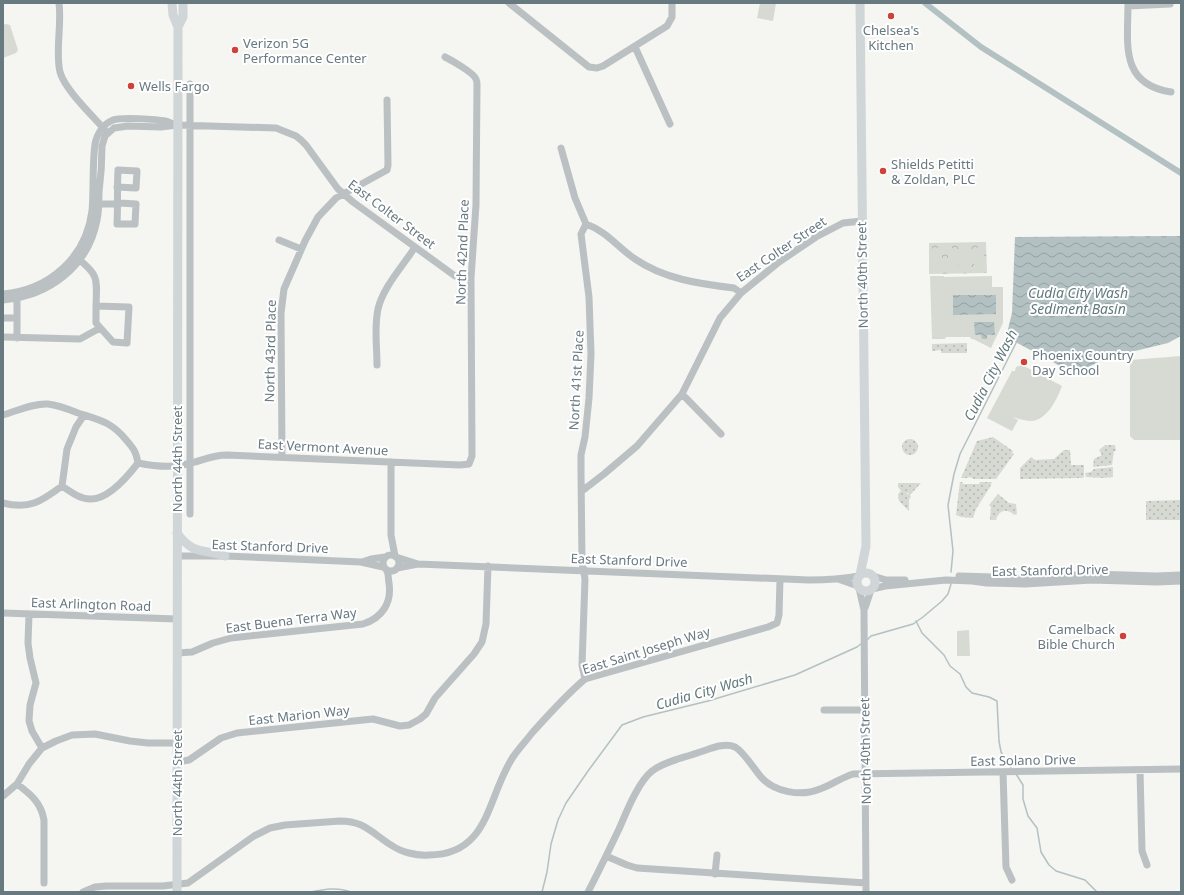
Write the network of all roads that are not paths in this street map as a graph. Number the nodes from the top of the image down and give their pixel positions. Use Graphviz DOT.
graph roads {
  1 [pos="59,3"];
  2 [pos="172,3"];
  3 [pos="184,3"];
  4 [pos="509,3"];
  5 [pos="672,3"];
  6 [pos="860,3"];
  7 [pos="1128,4"];
  8 [pos="1170,4"];
  9 [pos="178,26"];
  10 [pos="635,47"];
  11 [pos="445,56"];
  12 [pos="190,84"];
  13 [pos="1171,92"];
  14 [pos="387,100"];
  15 [pos="670,124"];
  16 [pos="177,125"];
  17 [pos="191,126"];
  18 [pos="105,130"];
  19 [pos="561,148"];
  20 [pos="117,187"];
  21 [pos="344,194"];
  22 [pos="99,204"];
  23 [pos="862,221"];
  24 [pos="586,224"];
  25 [pos="278,240"];
  26 [pos="415,247"];
  27 [pos="301,249"];
  28 [pos="77,258"];
  29 [pos="471,278"];
  30 [pos="741,292"];
  31 [pos="3,294"];
  32 [pos="16,296"];
  33 [pos="3,300"];
  34 [pos="96,306"];
  35 [pos="3,318"];
  36 [pos="17,318"];
  37 [pos="100,328"];
  38 [pos="3,337"];
  39 [pos="17,338"];
  40 [pos="377,365"];
  41 [pos="682,394"];
  42 [pos="3,415"];
  43 [pos="84,415"];
  44 [pos="721,434"];
  45 [pos="282,457"];
  46 [pos="391,462"];
  47 [pos="138,463"];
  48 [pos="190,464"];
  49 [pos="469,464"];
  50 [pos="177,465"];
  51 [pos="62,486"];
  52 [pos="582,490"];
  53 [pos="3,503"];
  54 [pos="190,514"];
  55 [pos="177,532"];
  56 [pos="391,535"];
  57 [pos="866,546"];
  58 [pos="177,556"];
  59 [pos="225,556"];
  60 [pos="386,557"];
  61 [pos="396,557"];
  62 [pos="361,562"];
  63 [pos="418,564"];
  64 [pos="488,566"];
  65 [pos="385,569"];
  66 [pos="396,569"];
  67 [pos="583,570"];
  68 [pos="1181,574"];
  69 [pos="860,575"];
  70 [pos="872,575"];
  71 [pos="780,579"];
  72 [pos="838,579"];
  73 [pos="1181,581"];
  74 [pos="858,587"];
  75 [pos="390,588"];
  76 [pos="872,590"];
  77 [pos="864,610"];
  78 [pos="3,613"];
  79 [pos="30,614"];
  80 [pos="177,619"];
  81 [pos="177,653"];
  82 [pos="585,679"];
  83 [pos="824,710"];
  84 [pos="865,710"];
  85 [pos="177,743"];
  86 [pos="42,748"];
  87 [pos="177,762"];
  88 [pos="1181,769"];
  89 [pos="1140,770"];
  90 [pos="1003,772"];
  91 [pos="865,775"];
  92 [pos="17,784"];
  93 [pos="3,796"];
  94 [pos="717,855"];
  95 [pos="606,856"];
  96 [pos="1147,865"];
  97 [pos="715,874"];
  98 [pos="1012,880"];
  99 [pos="44,883"];
  100 [pos="866,883"];
  101 [pos="177,888"];
  102 [pos="113,889"];
  103 [pos="83,892"];
  104 [pos="588,892"];
  105 [pos="866,892"];
  1 -- 18 [label="street"];
  2 -- 9 [label="main road, North 44th Street"];
  3 -- 9 [label="main road, North 44th Street"];
  4 -- 10 [label="street"];
  5 -- 10 [label="street"];
  6 -- 23 [label="main road, North 40th Street"];
  7 -- 8 [label="street"];
  7 -- 13 [label="street"];
  9 -- 16 [label="main road, North 44th Street"];
  10 -- 15 [label="street"];
  11 -- 29 [label="street, North 42nd Place"];
  12 -- 17 [label="street, North 44th Street"];
  14 -- 21 [label="street, North 43rd Place"];
  16 -- 17 [label="street, East Colter Street"];
  16 -- 18 [label="street, East Colter Street"];
  16 -- 50 [label="main road, North 44th Street"];
  17 -- 21 [label="street, East Colter Street"];
  17 -- 48 [label="street, North 44th Street"];
  18 -- 22 [label="street"];
  18 -- 28 [label="street"];
  19 -- 24 [label="street"];
  20 -- 22 [label="street"];
  21 -- 26 [label="street, East Colter Street"];
  21 -- 27 [label="street, North 43rd Place"];
  22 -- 28 [label="street"];
  23 -- 30 [label="street, East Colter Street"];
  23 -- 57 [label="main road, North 40th Street"];
  24 -- 30 [label="street, East Colter Street"];
  24 -- 52 [label="street, North 41st Place"];
  25 -- 27 [label="street"];
  26 -- 29 [label="street, East Colter Street"];
  26 -- 40 [label="street"];
  27 -- 45 [label="street, North 43rd Place"];
  28 -- 32 [label="street"];
  28 -- 34 [label="street"];
  29 -- 49 [label="street, North 42nd Place"];
  30 -- 41 [label="street"];
  31 -- 32 [label="street"];
  32 -- 33 [label="street"];
  32 -- 36 [label="street"];
  34 -- 37 [label="street"];
  34 -- 37 [label="street"];
  35 -- 36 [label="street"];
  36 -- 39 [label="street"];
  37 -- 39 [label="street"];
  38 -- 39 [label="street"];
  41 -- 44 [label="street"];
  41 -- 52 [label="street"];
  42 -- 43 [label="street"];
  43 -- 47 [label="street"];
  43 -- 51 [label="street"];
  45 -- 46 [label="street, East Vermont Avenue"];
  45 -- 48 [label="street, East Vermont Avenue"];
  46 -- 49 [label="street, East Vermont Avenue"];
  46 -- 56 [label="street"];
  47 -- 50 [label="street, East Vermont Avenue"];
  47 -- 51 [label="street"];
  48 -- 50 [label="street, East Vermont Avenue"];
  48 -- 54 [label="street, North 44th Street"];
  50 -- 55 [label="main road, North 44th Street"];
  51 -- 53 [label="street"];
  52 -- 67 [label="street, North 41st Place"];
  55 -- 58 [label="main road, North 44th Street"];
  55 -- 59 [label="main road"];
  56 -- 60 [label="street"];
  56 -- 61 [label="street"];
  57 -- 69 [label="main road, North 40th Street"];
  57 -- 70 [label="main road, North 40th Street"];
  58 -- 59 [label="street, East Stanford Drive"];
  58 -- 80 [label="main road, North 44th Street"];
  59 -- 62 [label="street, East Stanford Drive"];
  60 -- 61 [label="street, East Stanford Drive"];
  60 -- 62 [label="street, East Stanford Drive"];
  60 -- 65 [label="street"];
  61 -- 63 [label="street, East Stanford Drive"];
  61 -- 66 [label="street"];
  62 -- 65 [label="street, East Stanford Drive"];
  63 -- 64 [label="street, East Stanford Drive"];
  63 -- 66 [label="street, East Stanford Drive"];
  64 -- 67 [label="street, East Stanford Drive"];
  64 -- 87 [label="street, East Marion Way"];
  65 -- 66 [label="street, East Stanford Drive"];
  65 -- 75 [label="street"];
  66 -- 75 [label="street"];
  67 -- 71 [label="street, East Stanford Drive"];
  67 -- 82 [label="street, North 41st Place"];
  68 -- 70 [label="street, East Stanford Drive"];
  69 -- 70 [label="main road"];
  69 -- 72 [label="street, East Stanford Drive"];
  69 -- 74 [label="main road"];
  70 -- 76 [label="main road"];
  71 -- 72 [label="street, East Stanford Drive"];
  71 -- 82 [label="street, East Saint Joseph Way"];
  72 -- 74 [label="street, East Stanford Drive"];
  73 -- 76 [label="street, East Stanford Drive"];
  74 -- 76 [label="main road"];
  74 -- 77 [label="street, North 40th Street"];
  75 -- 81 [label="street, East Buena Terra Way"];
  76 -- 77 [label="street, North 40th Street"];
  77 -- 84 [label="street, North 40th Street"];
  78 -- 79 [label="street, East Arlington Road"];
  79 -- 80 [label="street, East Arlington Road"];
  79 -- 86 [label="street"];
  80 -- 81 [label="main road, North 44th Street"];
  81 -- 85 [label="main road, North 44th Street"];
  82 -- 101 [label="street, East Saint Joseph Way"];
  83 -- 84 [label="street"];
  84 -- 91 [label="street, North 40th Street"];
  85 -- 86 [label="street"];
  85 -- 87 [label="main road, North 44th Street"];
  86 -- 92 [label="street"];
  87 -- 101 [label="main road, North 44th Street"];
  88 -- 89 [label="street, East Solano Drive"];
  89 -- 90 [label="street, East Solano Drive"];
  89 -- 96 [label="street"];
  90 -- 91 [label="street, East Solano Drive"];
  90 -- 98 [label="street"];
  91 -- 95 [label="street, East Solano Drive"];
  91 -- 100 [label="street, North 40th Street"];
  92 -- 93 [label="street"];
  92 -- 99 [label="street"];
  94 -- 97 [label="street"];
  95 -- 97 [label="street"];
  95 -- 104 [label="street, East Solano Drive"];
  97 -- 100 [label="street"];
  100 -- 105 [label="street, North 40th Street"];
  101 -- 102 [label="street"];
  102 -- 103 [label="street"];
}
